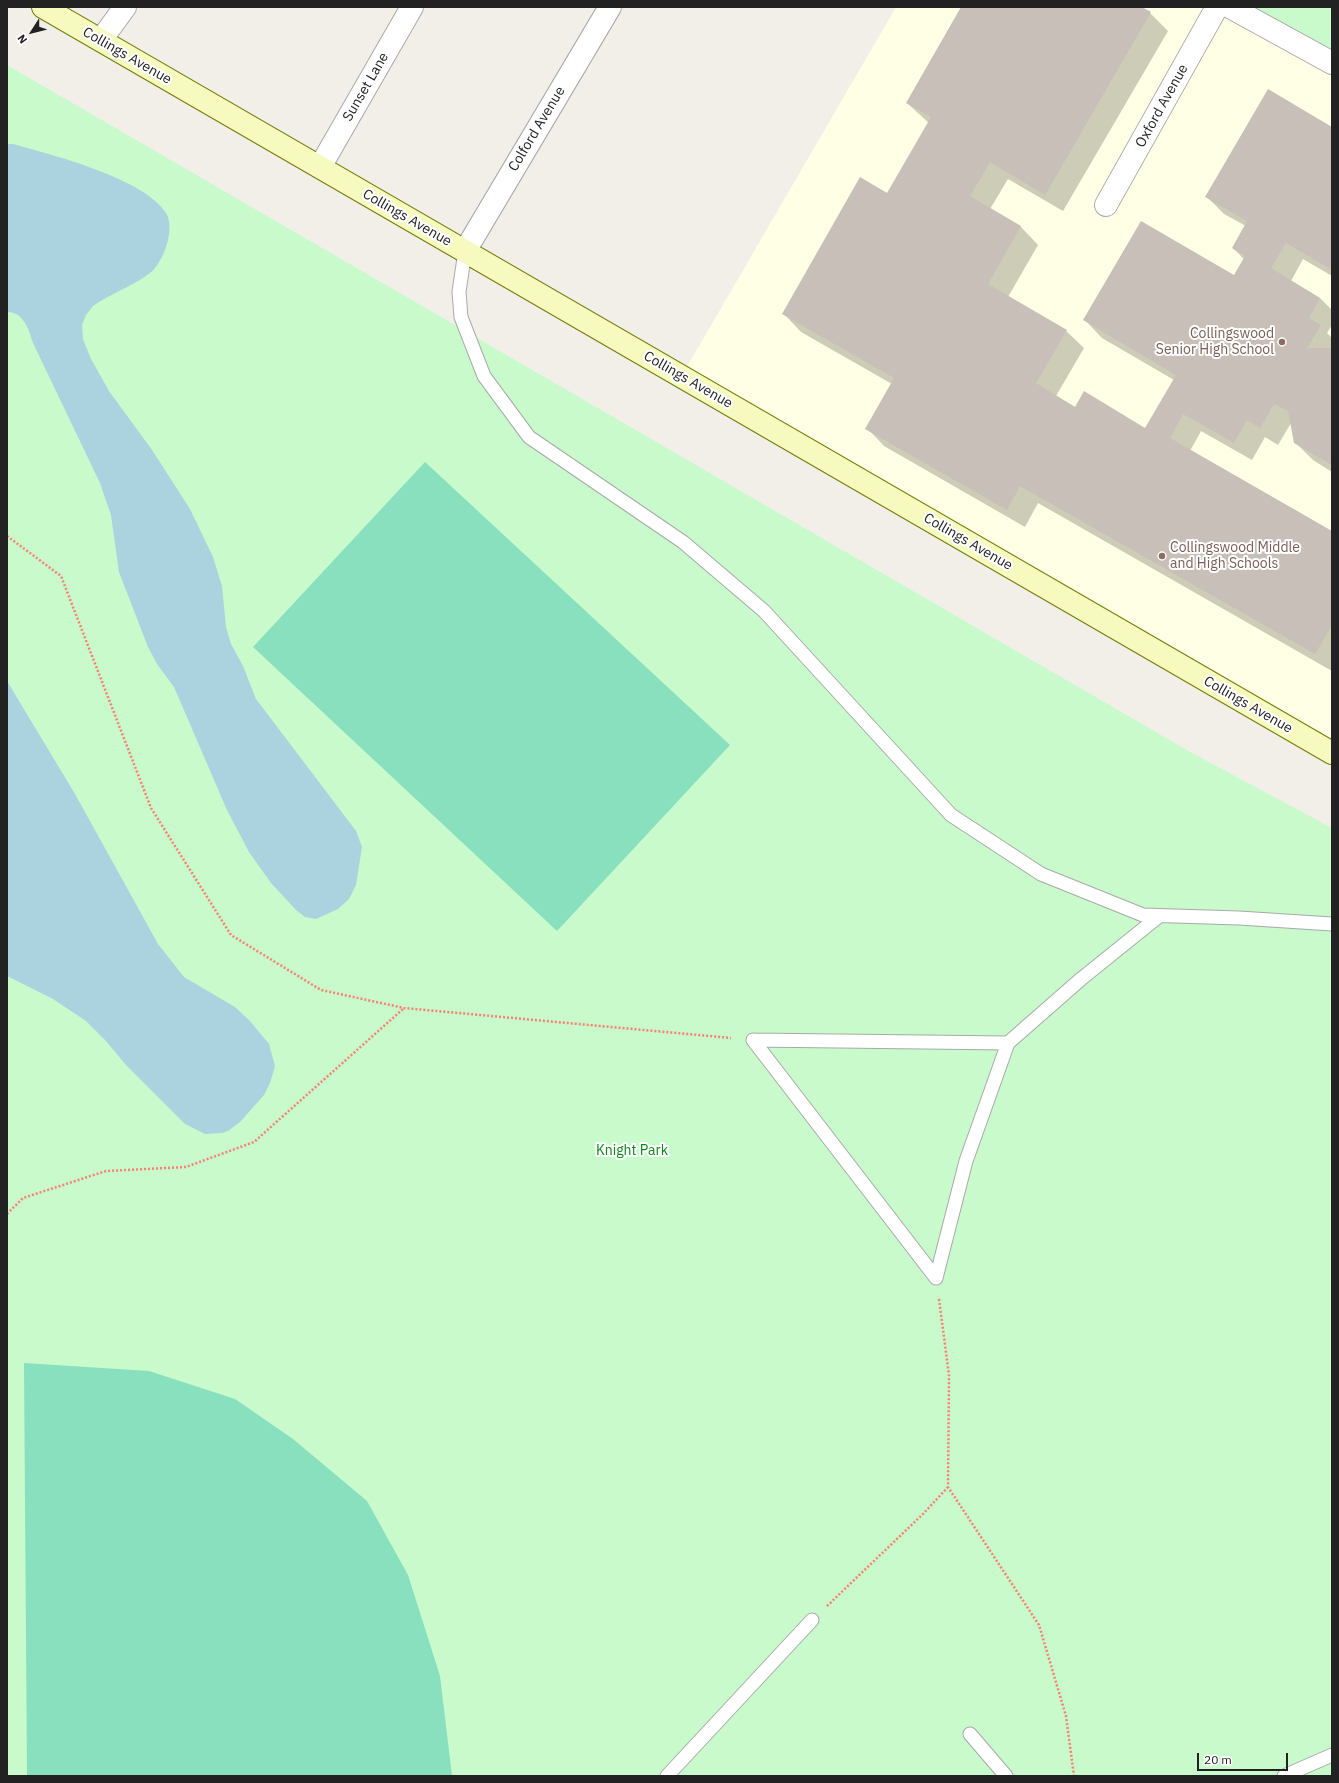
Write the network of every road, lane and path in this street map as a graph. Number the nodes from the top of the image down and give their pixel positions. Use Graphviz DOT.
graph roads {
  1 [pos="43,7"];
  2 [pos="125,7"];
  3 [pos="412,7"];
  4 [pos="610,7"];
  5 [pos="1217,7"];
  6 [pos="1230,7"];
  7 [pos="100,40"];
  8 [pos="1332,63"];
  9 [pos="320,167"];
  10 [pos="1106,205"];
  11 [pos="465,251"];
  12 [pos="7,536"];
  13 [pos="1330,746"];
  14 [pos="1158,917"];
  15 [pos="1332,924"];
  16 [pos="404,1008"];
  17 [pos="754,1040"];
  18 [pos="1008,1043"];
  19 [pos="7,1214"];
  20 [pos="936,1278"];
  21 [pos="948,1487"];
  22 [pos="812,1620"];
  23 [pos="970,1734"];
  24 [pos="1332,1755"];
  25 [pos="667,1776"];
  26 [pos="1006,1776"];
  27 [pos="1074,1776"];
  28 [pos="1284,1776"];
  1 -- 7 [label="main road, Collings Avenue"];
  2 -- 7 [label="street"];
  3 -- 9 [label="street, Sunset Lane"];
  4 -- 11 [label="street, Colford Avenue"];
  5 -- 10 [label="street, Oxford Avenue"];
  6 -- 8 [label="street"];
  7 -- 9 [label="main road, Collings Avenue"];
  9 -- 11 [label="main road, Collings Avenue"];
  11 -- 13 [label="main road, Collings Avenue"];
  11 -- 14 [label="lane"];
  12 -- 16 [label="path"];
  14 -- 15 [label="lane"];
  14 -- 18 [label="lane"];
  16 -- 17 [label="path"];
  16 -- 19 [label="path"];
  17 -- 18 [label="lane"];
  17 -- 20 [label="lane"];
  18 -- 20 [label="lane"];
  20 -- 21 [label="path"];
  21 -- 22 [label="path"];
  21 -- 27 [label="path"];
  22 -- 25 [label="lane"];
  23 -- 26 [label="lane"];
  24 -- 28 [label="lane"];
}
